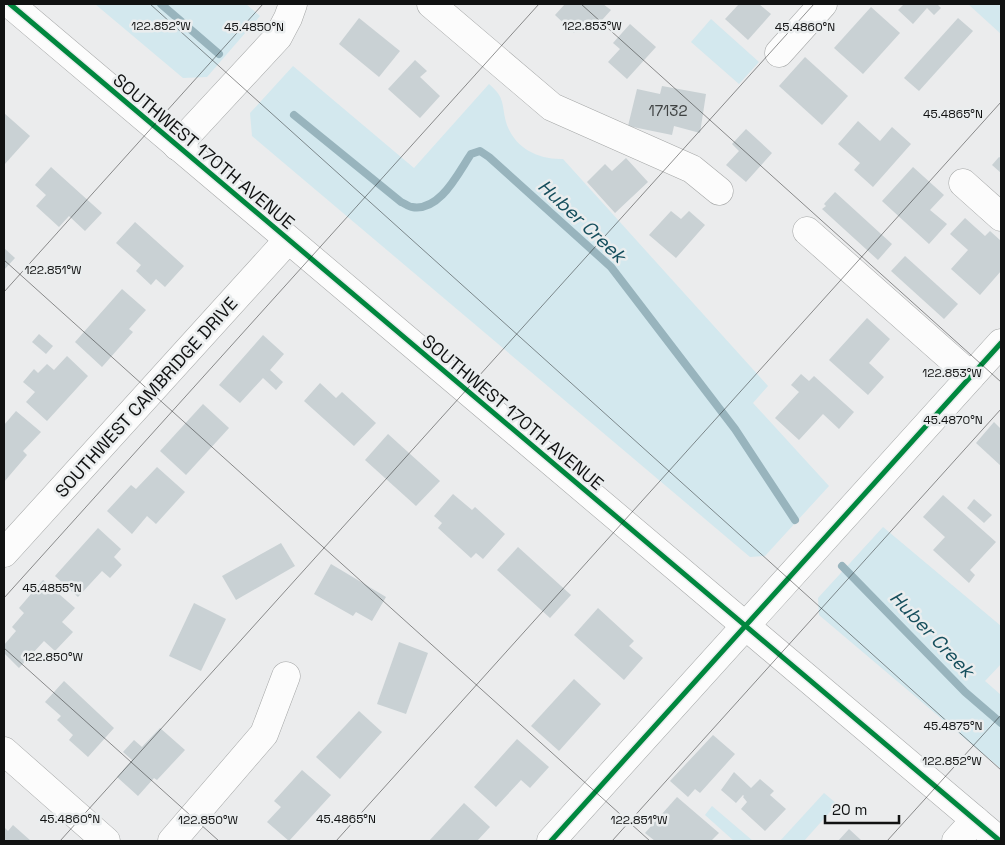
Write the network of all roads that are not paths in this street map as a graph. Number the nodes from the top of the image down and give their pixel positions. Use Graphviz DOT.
graph roads {
  1 [pos="10,4"];
  2 [pos="293,4"];
  3 [pos="431,4"];
  4 [pos="824,4"];
  5 [pos="779,53"];
  6 [pos="177,146"];
  7 [pos="963,183"];
  8 [pos="719,191"];
  9 [pos="1001,217"];
  10 [pos="808,231"];
  11 [pos="288,240"];
  12 [pos="1001,342"];
  13 [pos="971,376"];
  14 [pos="4,553"];
  15 [pos="745,626"];
  16 [pos="286,676"];
  17 [pos="4,752"];
  18 [pos="975,820"];
  19 [pos="106,841"];
  20 [pos="172,841"];
  21 [pos="551,841"];
  22 [pos="956,841"];
  23 [pos="1000,841"];
  1 -- 6 [label="street, SOUTHWEST 170TH AVENUE"];
  2 -- 6 [label="street"];
  3 -- 8 [label="street"];
  4 -- 5 [label="street"];
  6 -- 11 [label="street, SOUTHWEST 170TH AVENUE"];
  7 -- 9 [label="street"];
  10 -- 13 [label="street"];
  11 -- 14 [label="street, SOUTHWEST CAMBRIDGE DRIVE"];
  11 -- 15 [label="street, SOUTHWEST 170TH AVENUE"];
  12 -- 13 [label="street"];
  13 -- 15 [label="street"];
  15 -- 18 [label="street, SOUTHWEST 170TH AVENUE"];
  15 -- 21 [label="street"];
  16 -- 20 [label="street"];
  17 -- 19 [label="street"];
  18 -- 22 [label="street"];
  18 -- 23 [label="street, SOUTHWEST 170TH AVENUE"];
}
